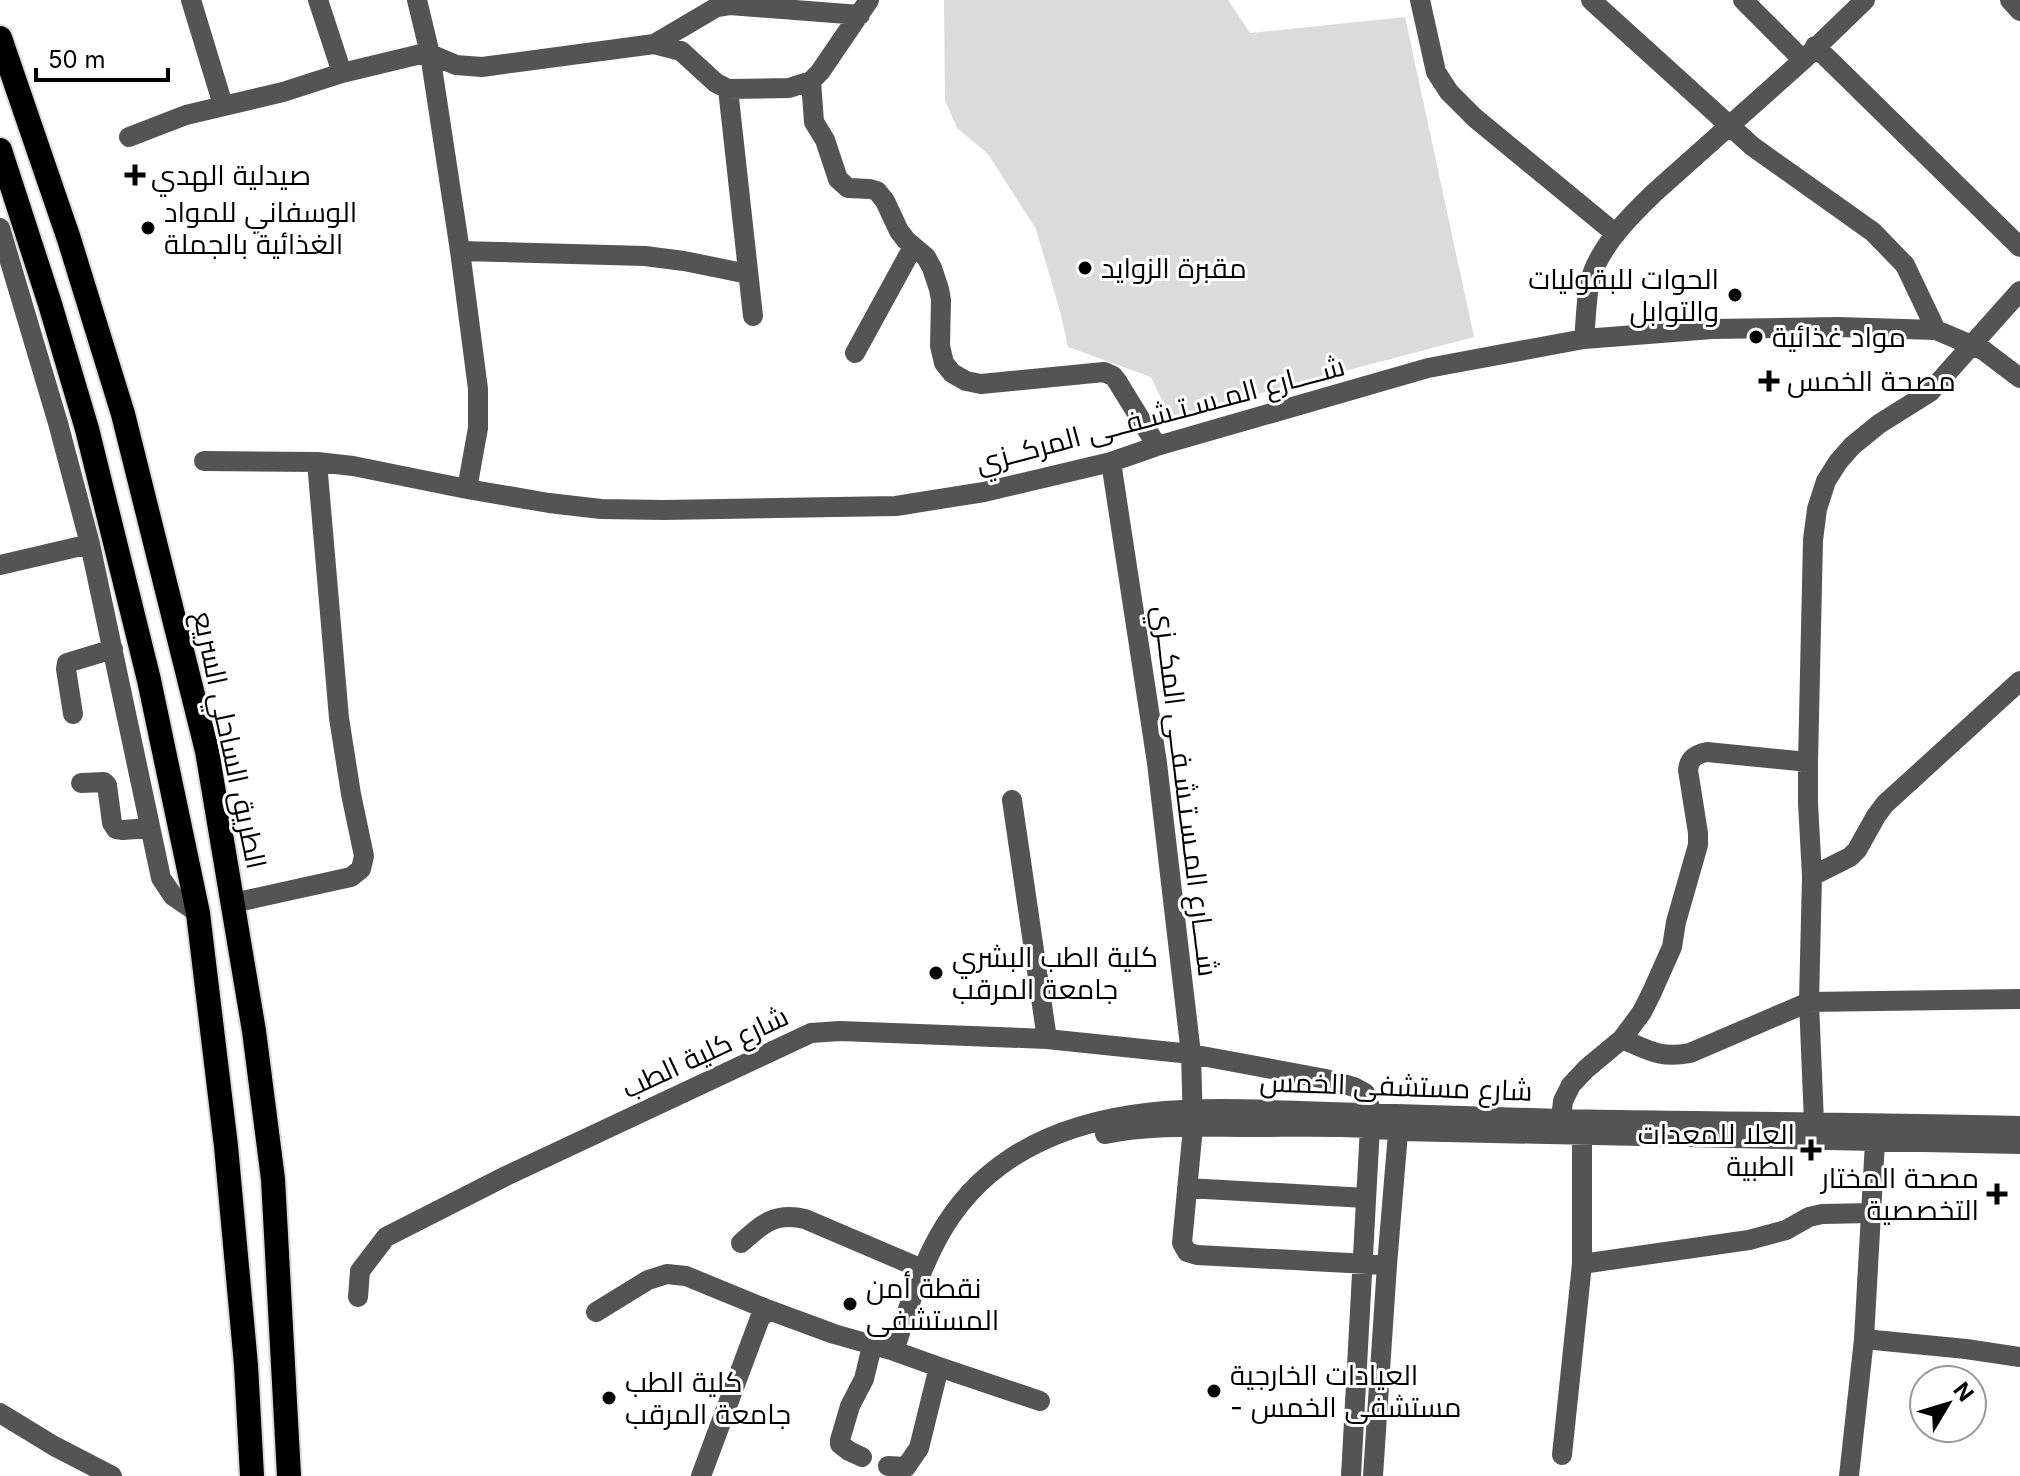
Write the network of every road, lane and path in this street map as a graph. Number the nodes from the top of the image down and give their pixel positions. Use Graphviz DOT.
graph roads {
  1 [pos="191,0"];
  2 [pos="318,0"];
  3 [pos="417,0"];
  4 [pos="1420,0"];
  5 [pos="1591,0"];
  6 [pos="1743,0"];
  7 [pos="1865,0"];
  8 [pos="2010,0"];
  9 [pos="864,8"];
  10 [pos="2020,11"];
  11 [pos="0,38"];
  12 [pos="654,44"];
  13 [pos="1809,53"];
  14 [pos="430,54"];
  15 [pos="342,73"];
  16 [pos="811,81"];
  17 [pos="728,89"];
  18 [pos="223,105"];
  19 [pos="1729,125"];
  20 [pos="129,137"];
  21 [pos="0,150"];
  22 [pos="0,228"];
  23 [pos="1616,234"];
  24 [pos="913,247"];
  25 [pos="2020,247"];
  26 [pos="460,251"];
  27 [pos="748,274"];
  28 [pos="2020,291"];
  29 [pos="753,316"];
  30 [pos="1936,330"];
  31 [pos="1584,339"];
  32 [pos="1972,344"];
  33 [pos="855,353"];
  34 [pos="2020,378"];
  35 [pos="1157,446"];
  36 [pos="204,461"];
  37 [pos="317,462"];
  38 [pos="1111,462"];
  39 [pos="467,489"];
  40 [pos="90,544"];
  41 [pos="0,565"];
  42 [pos="113,649"];
  43 [pos="2020,681"];
  44 [pos="73,714"];
  45 [pos="1808,762"];
  46 [pos="81,783"];
  47 [pos="1012,800"];
  48 [pos="150,828"];
  49 [pos="1812,876"];
  50 [pos="233,903"];
  51 [pos="198,913"];
  52 [pos="2020,999"];
  53 [pos="1809,1002"];
  54 [pos="1047,1039"];
  55 [pos="1622,1039"];
  56 [pos="1191,1054"];
  57 [pos="1193,1118"];
  58 [pos="1561,1119"];
  59 [pos="1371,1120"];
  60 [pos="1399,1122"];
  61 [pos="1814,1122"];
  62 [pos="2020,1126"];
  63 [pos="1582,1135"];
  64 [pos="1875,1142"];
  65 [pos="2020,1144"];
  66 [pos="1187,1188"];
  67 [pos="1366,1198"];
  68 [pos="1871,1213"];
  69 [pos="741,1243"];
  70 [pos="1363,1264"];
  71 [pos="1582,1264"];
  72 [pos="1387,1265"];
  73 [pos="922,1269"];
  74 [pos="358,1297"];
  75 [pos="769,1310"];
  76 [pos="596,1312"];
  77 [pos="1864,1339"];
  78 [pos="872,1346"];
  79 [pos="900,1354"];
  80 [pos="2020,1357"];
  81 [pos="939,1367"];
  82 [pos="1040,1401"];
  83 [pos="0,1413"];
  84 [pos="1562,1455"];
  85 [pos="862,1457"];
  86 [pos="289,1465"];
  87 [pos="888,1466"];
  88 [pos="112,1476"];
  89 [pos="252,1476"];
  90 [pos="303,1476"];
  91 [pos="701,1476"];
  92 [pos="1351,1476"];
  93 [pos="1373,1476"];
  94 [pos="1849,1476"];
  1 -- 18 [label="street"];
  2 -- 15 [label="street"];
  3 -- 14 [label="street"];
  4 -- 23 [label="street"];
  5 -- 19 [label="street"];
  6 -- 13 [label="street"];
  7 -- 13 [label="street"];
  8 -- 10 [label="street"];
  9 -- 12 [label="street"];
  9 -- 16 [label="street"];
  11 -- 50 [label="highway, الطريق الساحلي السريع"];
  12 -- 14 [label="street"];
  12 -- 17 [label="street"];
  13 -- 19 [label="street"];
  13 -- 25 [label="street"];
  14 -- 15 [label="street"];
  14 -- 26 [label="street"];
  15 -- 18 [label="street"];
  16 -- 17 [label="street"];
  16 -- 24 [label="street"];
  17 -- 27 [label="street"];
  18 -- 20 [label="street"];
  19 -- 23 [label="street"];
  19 -- 30 [label="street"];
  21 -- 51 [label="highway"];
  22 -- 40 [label="street"];
  23 -- 31 [label="street"];
  24 -- 33 [label="street"];
  24 -- 35 [label="street"];
  26 -- 27 [label="street"];
  26 -- 39 [label="street"];
  27 -- 29 [label="street"];
  28 -- 32 [label="street"];
  30 -- 31 [label="street, شــــارع المـسـتـشـفــى المركــزي"];
  30 -- 32 [label="street, شــــارع المـسـتـشـفــى المركــزي"];
  31 -- 35 [label="street, شــــارع المـسـتـشـفــى المركــزي"];
  32 -- 34 [label="street, شــــارع المـسـتـشـفــى المركــزي"];
  32 -- 45 [label="street"];
  35 -- 38 [label="street, شــــارع المـسـتـشـفــى المركــزي"];
  36 -- 37 [label="street, شــــارع المـسـتـشـفــى المركــزي"];
  37 -- 39 [label="street, شــــارع المـسـتـشـفــى المركــزي"];
  37 -- 50 [label="street"];
  38 -- 39 [label="street, شــــارع المـسـتـشـفــى المركــزي"];
  38 -- 56 [label="street, شــــارع المـسـتـشـفــى المكــزي"];
  40 -- 41 [label="street"];
  40 -- 42 [label="street"];
  42 -- 44 [label="street"];
  42 -- 48 [label="street"];
  43 -- 49 [label="street"];
  45 -- 49 [label="street"];
  45 -- 55 [label="street"];
  46 -- 48 [label="street"];
  47 -- 54 [label="street"];
  48 -- 51 [label="street"];
  49 -- 53 [label="street"];
  50 -- 86 [label="highway, الطريق الساحلي السريع"];
  51 -- 89 [label="highway"];
  52 -- 53 [label="street"];
  53 -- 55 [label="street"];
  53 -- 61 [label="street"];
  54 -- 56 [label="street, شارع كلية الطب"];
  54 -- 74 [label="street, شارع كلية الطب"];
  55 -- 58 [label="street"];
  56 -- 57 [label="street, شــــارع المـسـتـشـفــى المكــزي"];
  56 -- 59 [label="street, شارع كلية الطب"];
  57 -- 59 [label="street, شارع مستشفى الخمس"];
  57 -- 66 [label="street, شــــارع المـسـتـشـفــى المكــزي"];
  57 -- 73 [label="street, شارع مستشفى الخمس"];
  57 -- 79 [label="street, شارع مستشفى الخمس"];
  58 -- 60 [label="street, شارع مستشفى الخمس"];
  58 -- 61 [label="street, شارع مستشفى الخمس"];
  59 -- 60 [label="street, شارع مستشفى الخمس"];
  59 -- 67 [label="street"];
  60 -- 63 [label="street, شارع مستشفى الخمس"];
  60 -- 72 [label="street"];
  61 -- 62 [label="street, شارع مستشفى الخمس"];
  63 -- 64 [label="street, شارع مستشفى الخمس"];
  63 -- 71 [label="street"];
  64 -- 65 [label="street, شارع مستشفى الخمس"];
  64 -- 68 [label="street"];
  66 -- 67 [label="street"];
  66 -- 70 [label="street, شــــارع المـسـتـشـفــى المكــزي"];
  67 -- 70 [label="street"];
  68 -- 71 [label="street"];
  68 -- 77 [label="street"];
  69 -- 73 [label="street"];
  70 -- 72 [label="street"];
  70 -- 92 [label="street"];
  71 -- 84 [label="street"];
  72 -- 93 [label="street"];
  73 -- 79 [label="street, شارع مستشفى الخمس"];
  75 -- 76 [label="street"];
  75 -- 78 [label="street"];
  75 -- 91 [label="street"];
  77 -- 80 [label="street"];
  77 -- 94 [label="street"];
  78 -- 79 [label="street"];
  78 -- 85 [label="street"];
  79 -- 81 [label="street"];
  81 -- 82 [label="street"];
  81 -- 87 [label="street"];
  83 -- 88 [label="street"];
  86 -- 90 [label="street"];
}
